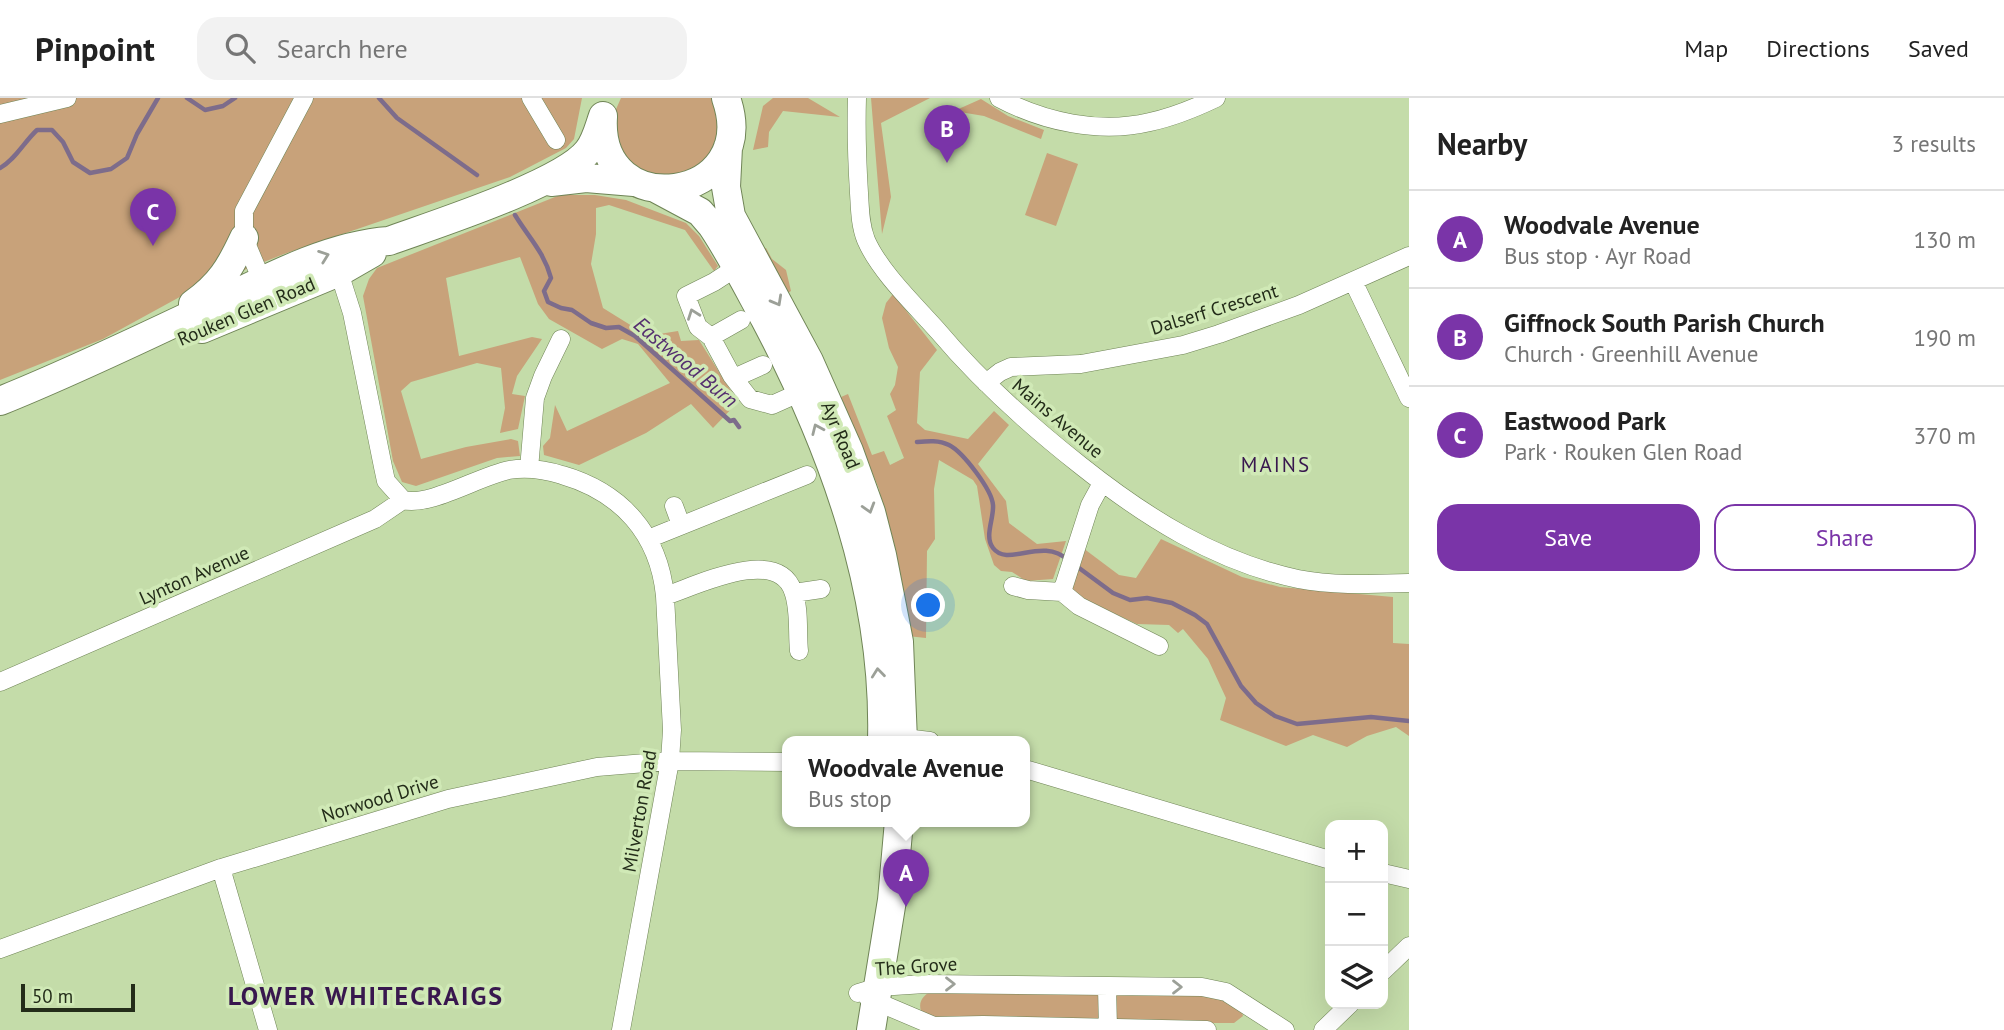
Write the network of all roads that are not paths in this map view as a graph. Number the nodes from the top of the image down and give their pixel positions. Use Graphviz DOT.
graph roads {
  1 [pos="67,98"];
  2 [pos="304,98"];
  3 [pos="531,98"];
  4 [pos="746,98"];
  5 [pos="857,98"];
  6 [pos="999,98"];
  7 [pos="1216,98"];
  8 [pos="606,103"];
  9 [pos="0,114"];
  10 [pos="728,123"];
  11 [pos="556,140"];
  12 [pos="537,184"];
  13 [pos="645,186"];
  14 [pos="244,238"];
  15 [pos="388,241"];
  16 [pos="1409,256"];
  17 [pos="737,267"];
  18 [pos="340,272"];
  19 [pos="1353,281"];
  20 [pos="267,291"];
  21 [pos="741,320"];
  22 [pos="712,337"];
  23 [pos="561,340"];
  24 [pos="135,342"];
  25 [pos="809,361"];
  26 [pos="95,362"];
  27 [pos="763,365"];
  28 [pos="734,378"];
  29 [pos="986,383"];
  30 [pos="801,392"];
  31 [pos="1409,398"];
  32 [pos="0,401"];
  33 [pos="529,469"];
  34 [pos="807,475"];
  35 [pos="1102,483"];
  36 [pos="402,500"];
  37 [pos="674,506"];
  38 [pos="681,525"];
  39 [pos="648,539"];
  40 [pos="1409,583"];
  41 [pos="1013,586"];
  42 [pos="821,589"];
  43 [pos="1062,592"];
  44 [pos="794,593"];
  45 [pos="665,596"];
  46 [pos="1159,646"];
  47 [pos="799,651"];
  48 [pos="0,682"];
  49 [pos="899,736"];
  50 [pos="900,736"];
  51 [pos="670,761"];
  52 [pos="782,762"];
  53 [pos="1030,770"];
  54 [pos="879,827"];
  55 [pos="899,827"];
  56 [pos="1325,859"];
  57 [pos="221,868"];
  58 [pos="1388,874"];
  59 [pos="1409,879"];
  60 [pos="1409,946"];
  61 [pos="0,949"];
  62 [pos="1388,966"];
  63 [pos="1107,986"];
  64 [pos="871,1003"];
  65 [pos="1345,1009"];
  66 [pos="1108,1028"];
  67 [pos="268,1030"];
  68 [pos="621,1030"];
  69 [pos="852,1030"];
  70 [pos="1207,1030"];
  71 [pos="1285,1030"];
  72 [pos="1323,1030"];
  1 -- 9 [label="street"];
  2 -- 14 [label="street"];
  3 -- 11 [label="street"];
  4 -- 10 [label="main road"];
  5 -- 29 [label="street, Mains Avenue"];
  6 -- 7 [label="street"];
  8 -- 12 [label="main road, Rouken Glen Road"];
  8 -- 13 [label="main road"];
  10 -- 13 [label="main road"];
  10 -- 25 [label="main road, Ayr Road, one-way"];
  12 -- 13 [label="main road, Rouken Glen Road"];
  12 -- 15 [label="main road, Rouken Glen Road"];
  13 -- 17 [label="main road, Ayr Road"];
  14 -- 20 [label="street"];
  14 -- 24 [label="main road"];
  15 -- 18 [label="main road, Rouken Glen Road"];
  20 -- 15 [label="main road, Rouken Glen Road, one-way"];
  16 -- 19 [label="street, Dalserf Crescent"];
  22 -- 17 [label="street, one-way"];
  17 -- 30 [label="main road, Ayr Road"];
  18 -- 20 [label="main road, Rouken Glen Road"];
  18 -- 36 [label="street"];
  19 -- 29 [label="street, Dalserf Crescent"];
  19 -- 31 [label="street"];
  20 -- 24 [label="main road, Rouken Glen Road"];
  20 -- 26 [label="main road, Rouken Glen Road"];
  21 -- 22 [label="street"];
  22 -- 28 [label="street"];
  23 -- 33 [label="street"];
  24 -- 26 [label="main road, Rouken Glen Road"];
  25 -- 30 [label="street"];
  25 -- 50 [label="main road, Ayr Road, one-way"];
  26 -- 32 [label="main road, Rouken Glen Road"];
  27 -- 28 [label="street"];
  28 -- 30 [label="street"];
  29 -- 35 [label="street, Mains Avenue"];
  49 -- 30 [label="main road, Ayr Road, one-way"];
  33 -- 36 [label="street, Milverton Road"];
  33 -- 39 [label="street, Milverton Road"];
  34 -- 38 [label="street"];
  35 -- 40 [label="street, Mains Avenue"];
  35 -- 43 [label="street"];
  36 -- 48 [label="street, Lynton Avenue"];
  37 -- 38 [label="street"];
  38 -- 39 [label="street"];
  39 -- 45 [label="street, Milverton Road"];
  41 -- 43 [label="street"];
  42 -- 44 [label="street"];
  43 -- 46 [label="street"];
  44 -- 45 [label="street"];
  44 -- 47 [label="street"];
  45 -- 51 [label="street, Milverton Road"];
  51 -- 52 [label="street, Norwood Drive"];
  51 -- 57 [label="street, Norwood Drive"];
  51 -- 68 [label="street, Milverton Road"];
  53 -- 56 [label="street"];
  54 -- 64 [label="main road"];
  55 -- 64 [label="main road"];
  57 -- 61 [label="street, Norwood Drive"];
  57 -- 67 [label="street"];
  58 -- 59 [label="street"];
  60 -- 62 [label="street"];
  64 -- 63 [label="street, The Grove, one-way"];
  63 -- 66 [label="street"];
  63 -- 71 [label="street, The Grove, one-way"];
  64 -- 66 [label="street, The Grove"];
  64 -- 69 [label="main road"];
  65 -- 72 [label="street"];
  66 -- 70 [label="street, The Grove"];
}
